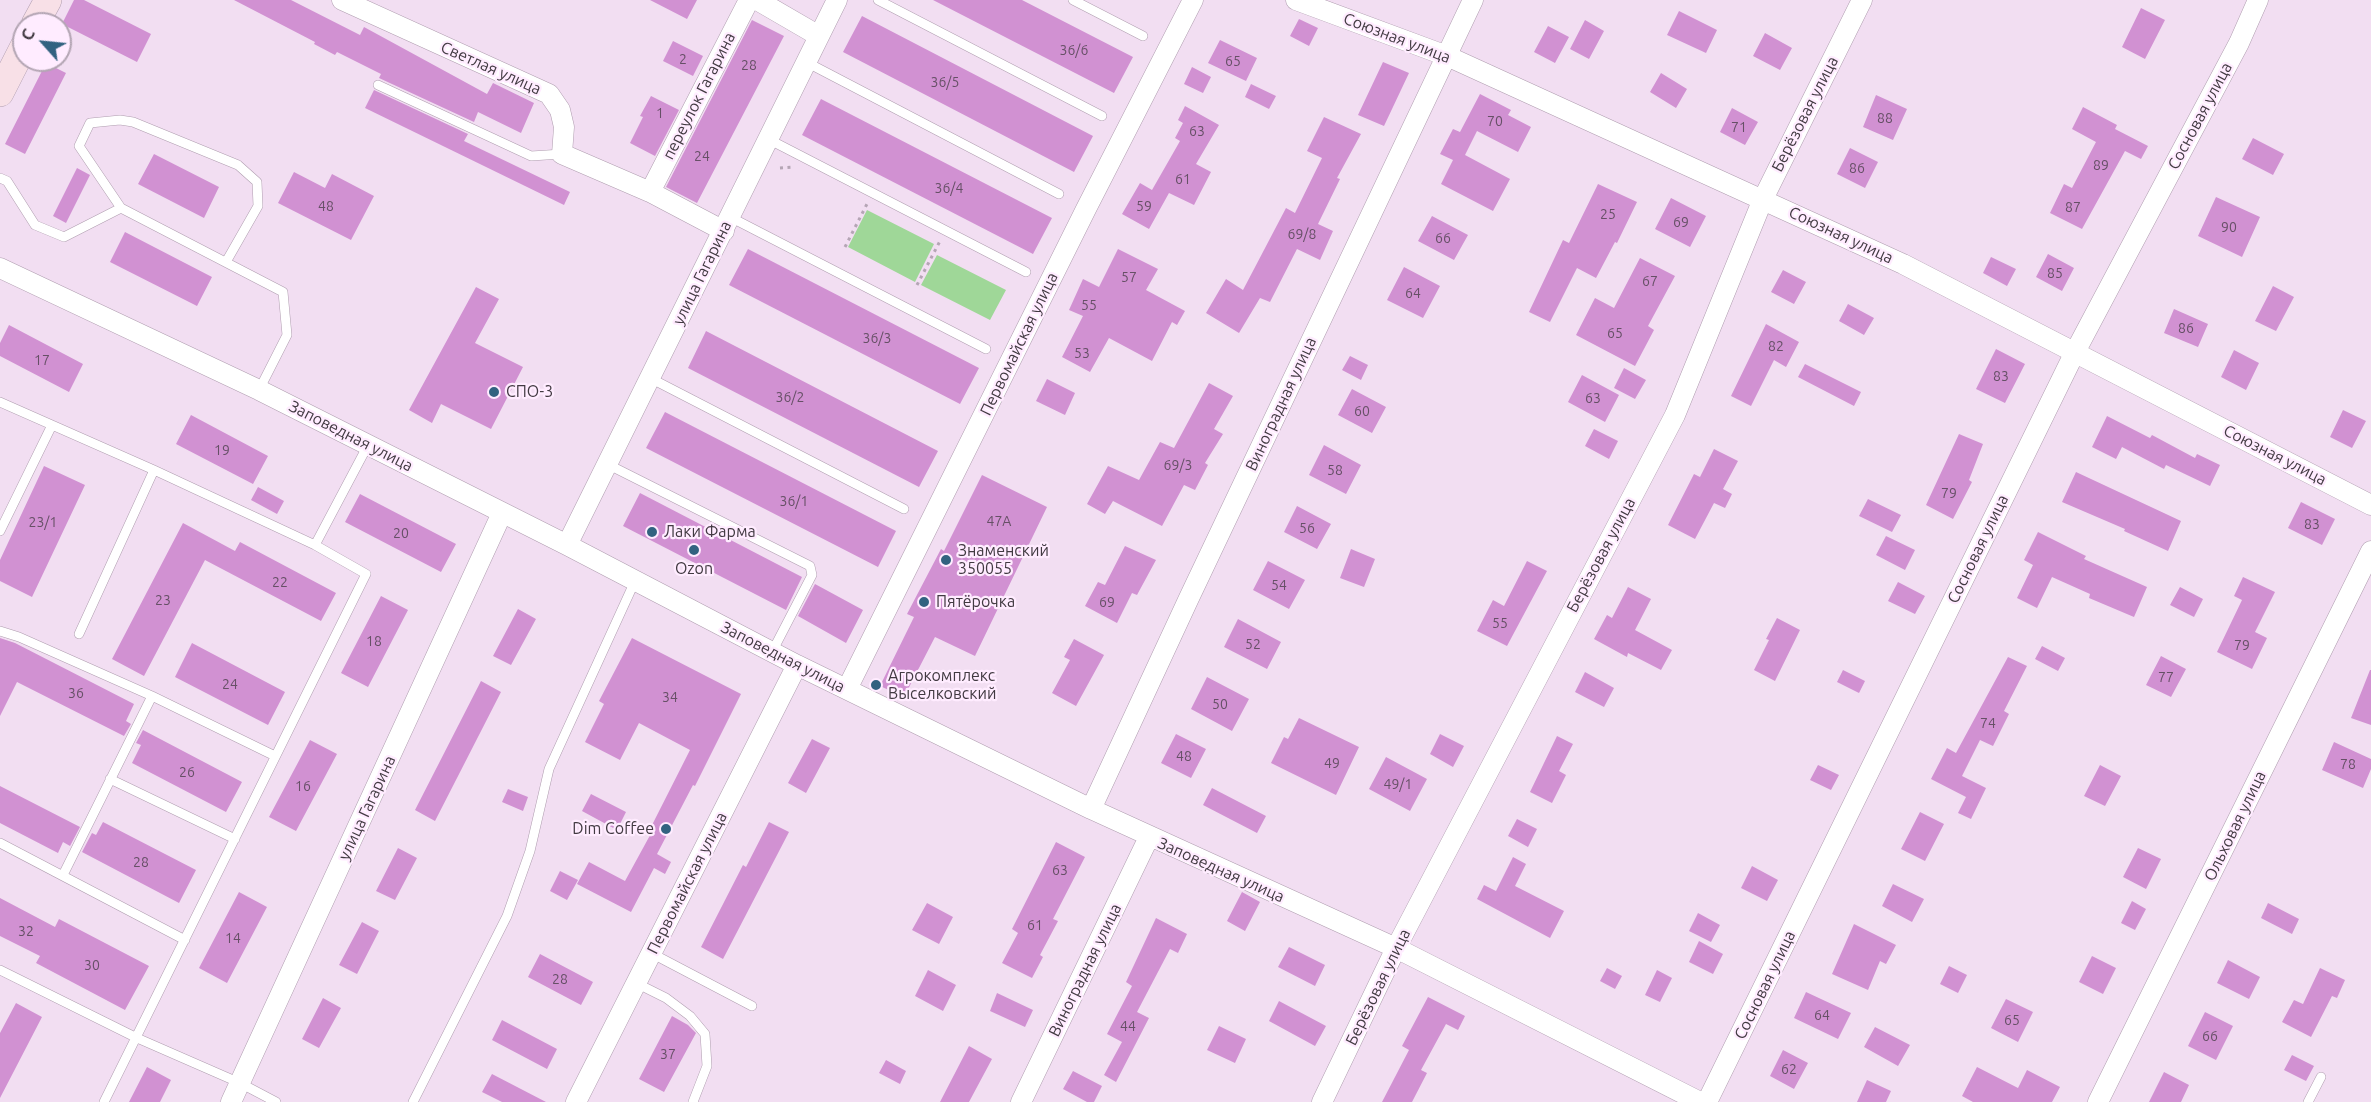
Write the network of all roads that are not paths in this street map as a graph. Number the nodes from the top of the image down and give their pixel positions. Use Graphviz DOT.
graph roads {
  1 [pos="342,0"];
  2 [pos="749,0"];
  3 [pos="757,0"];
  4 [pos="837,0"];
  5 [pos="878,0"];
  6 [pos="1074,0"];
  7 [pos="1193,0"];
  8 [pos="1296,0"];
  9 [pos="1473,0"];
  10 [pos="1862,0"];
  11 [pos="2258,0"];
  12 [pos="819,36"];
  13 [pos="1143,36"];
  14 [pos="1447,56"];
  15 [pos="806,62"];
  16 [pos="12,70"];
  17 [pos="378,85"];
  18 [pos="0,93"];
  19 [pos="1102,116"];
  20 [pos="768,139"];
  21 [pos="562,154"];
  22 [pos="0,178"];
  23 [pos="650,192"];
  24 [pos="1059,194"];
  25 [pos="1763,199"];
  26 [pos="121,208"];
  27 [pos="727,224"];
  28 [pos="226,262"];
  29 [pos="0,268"];
  30 [pos="1026,272"];
  31 [pos="986,349"];
  32 [pos="2074,352"];
  33 [pos="650,378"];
  34 [pos="259,390"];
  35 [pos="0,402"];
  36 [pos="52,425"];
  37 [pos="368,445"];
  38 [pos="607,464"];
  39 [pos="154,470"];
  40 [pos="2371,505"];
  41 [pos="904,508"];
  42 [pos="502,513"];
  43 [pos="0,531"];
  44 [pos="315,545"];
  45 [pos="567,545"];
  46 [pos="2371,551"];
  47 [pos="635,581"];
  48 [pos="0,632"];
  49 [pos="79,634"];
  50 [pos="772,652"];
  51 [pos="797,665"];
  52 [pos="847,689"];
  53 [pos="152,696"];
  54 [pos="275,756"];
  55 [pos="111,780"];
  56 [pos="1091,810"];
  57 [pos="1149,837"];
  58 [pos="235,839"];
  59 [pos="0,843"];
  60 [pos="63,875"];
  61 [pos="185,940"];
  62 [pos="1396,948"];
  63 [pos="651,953"];
  64 [pos="0,970"];
  65 [pos="636,983"];
  66 [pos="752,1006"];
  67 [pos="137,1038"];
  68 [pos="2321,1077"];
  69 [pos="240,1083"];
  70 [pos="581,1099"];
  71 [pos="104,1102"];
  72 [pos="231,1102"];
  73 [pos="276,1102"];
  74 [pos="413,1102"];
  75 [pos="693,1102"];
  76 [pos="1021,1102"];
  77 [pos="1322,1102"];
  78 [pos="1700,1102"];
  79 [pos="1707,1102"];
  80 [pos="2098,1102"];
  81 [pos="2308,1102"];
  1 -- 21 [label="street, Светлая улица"];
  2 -- 23 [label="street, переулок Гагарина"];
  3 -- 12 [label="street"];
  4 -- 12 [label="street, улица Гагарина"];
  5 -- 19 [label="lane"];
  6 -- 13 [label="lane"];
  7 -- 52 [label="street, Первомайская улица"];
  8 -- 14 [label="street, Союзная улица"];
  9 -- 14 [label="street, Виноградная улица"];
  10 -- 25 [label="street, Берёзовая улица"];
  11 -- 32 [label="street, Сосновая улица"];
  12 -- 15 [label="street, улица Гагарина"];
  14 -- 25 [label="street, Союзная улица"];
  14 -- 56 [label="street, Виноградная улица"];
  15 -- 20 [label="street, улица Гагарина"];
  15 -- 24 [label="lane"];
  16 -- 18 [label="street"];
  17 -- 21 [label="lane"];
  20 -- 27 [label="street, улица Гагарина"];
  20 -- 30 [label="lane"];
  21 -- 23 [label="street"];
  22 -- 26 [label="lane"];
  23 -- 27 [label="street"];
  25 -- 32 [label="street, Союзная улица"];
  25 -- 62 [label="street, Берёзовая улица"];
  26 -- 28 [label="lane"];
  26 -- 28 [label="lane"];
  27 -- 31 [label="lane"];
  27 -- 33 [label="street, улица Гагарина"];
  28 -- 34 [label="lane"];
  29 -- 34 [label="street, Заповедная улица"];
  32 -- 40 [label="street, Союзная улица"];
  32 -- 79 [label="street, Сосновая улица"];
  33 -- 38 [label="street, улица Гагарина"];
  33 -- 41 [label="lane"];
  34 -- 37 [label="street, Заповедная улица"];
  35 -- 36 [label="lane"];
  36 -- 39 [label="lane"];
  36 -- 43 [label="lane"];
  37 -- 42 [label="street, Заповедная улица"];
  37 -- 44 [label="lane"];
  38 -- 45 [label="street, улица Гагарина"];
  38 -- 50 [label="lane"];
  39 -- 44 [label="lane"];
  39 -- 49 [label="lane"];
  42 -- 45 [label="street, Заповедная улица"];
  42 -- 69 [label="street, улица Гагарина"];
  44 -- 54 [label="lane"];
  45 -- 47 [label="street, Заповедная улица"];
  46 -- 80 [label="street, Ольховая улица"];
  47 -- 50 [label="street, Заповедная улица"];
  47 -- 74 [label="lane"];
  48 -- 53 [label="lane"];
  50 -- 51 [label="street, Заповедная улица"];
  51 -- 52 [label="street, Заповедная улица"];
  51 -- 63 [label="street, Первомайская улица"];
  52 -- 56 [label="street, Заповедная улица"];
  53 -- 54 [label="lane"];
  53 -- 55 [label="lane"];
  54 -- 58 [label="lane"];
  55 -- 58 [label="lane"];
  55 -- 60 [label="lane"];
  56 -- 57 [label="street, Заповедная улица"];
  57 -- 62 [label="street, Заповедная улица"];
  57 -- 76 [label="street, Виноградная улица"];
  58 -- 61 [label="lane"];
  59 -- 60 [label="lane"];
  60 -- 61 [label="lane"];
  61 -- 67 [label="lane"];
  62 -- 77 [label="street, Берёзовая улица"];
  62 -- 78 [label="street, Заповедная улица"];
  63 -- 65 [label="street, Первомайская улица"];
  63 -- 66 [label="lane"];
  64 -- 67 [label="lane"];
  65 -- 70 [label="street, Первомайская улица"];
  65 -- 75 [label="lane"];
  67 -- 69 [label="lane"];
  67 -- 71 [label="lane"];
  68 -- 81 [label="lane"];
  69 -- 72 [label="street, улица Гагарина"];
  69 -- 73 [label="lane"];
}
